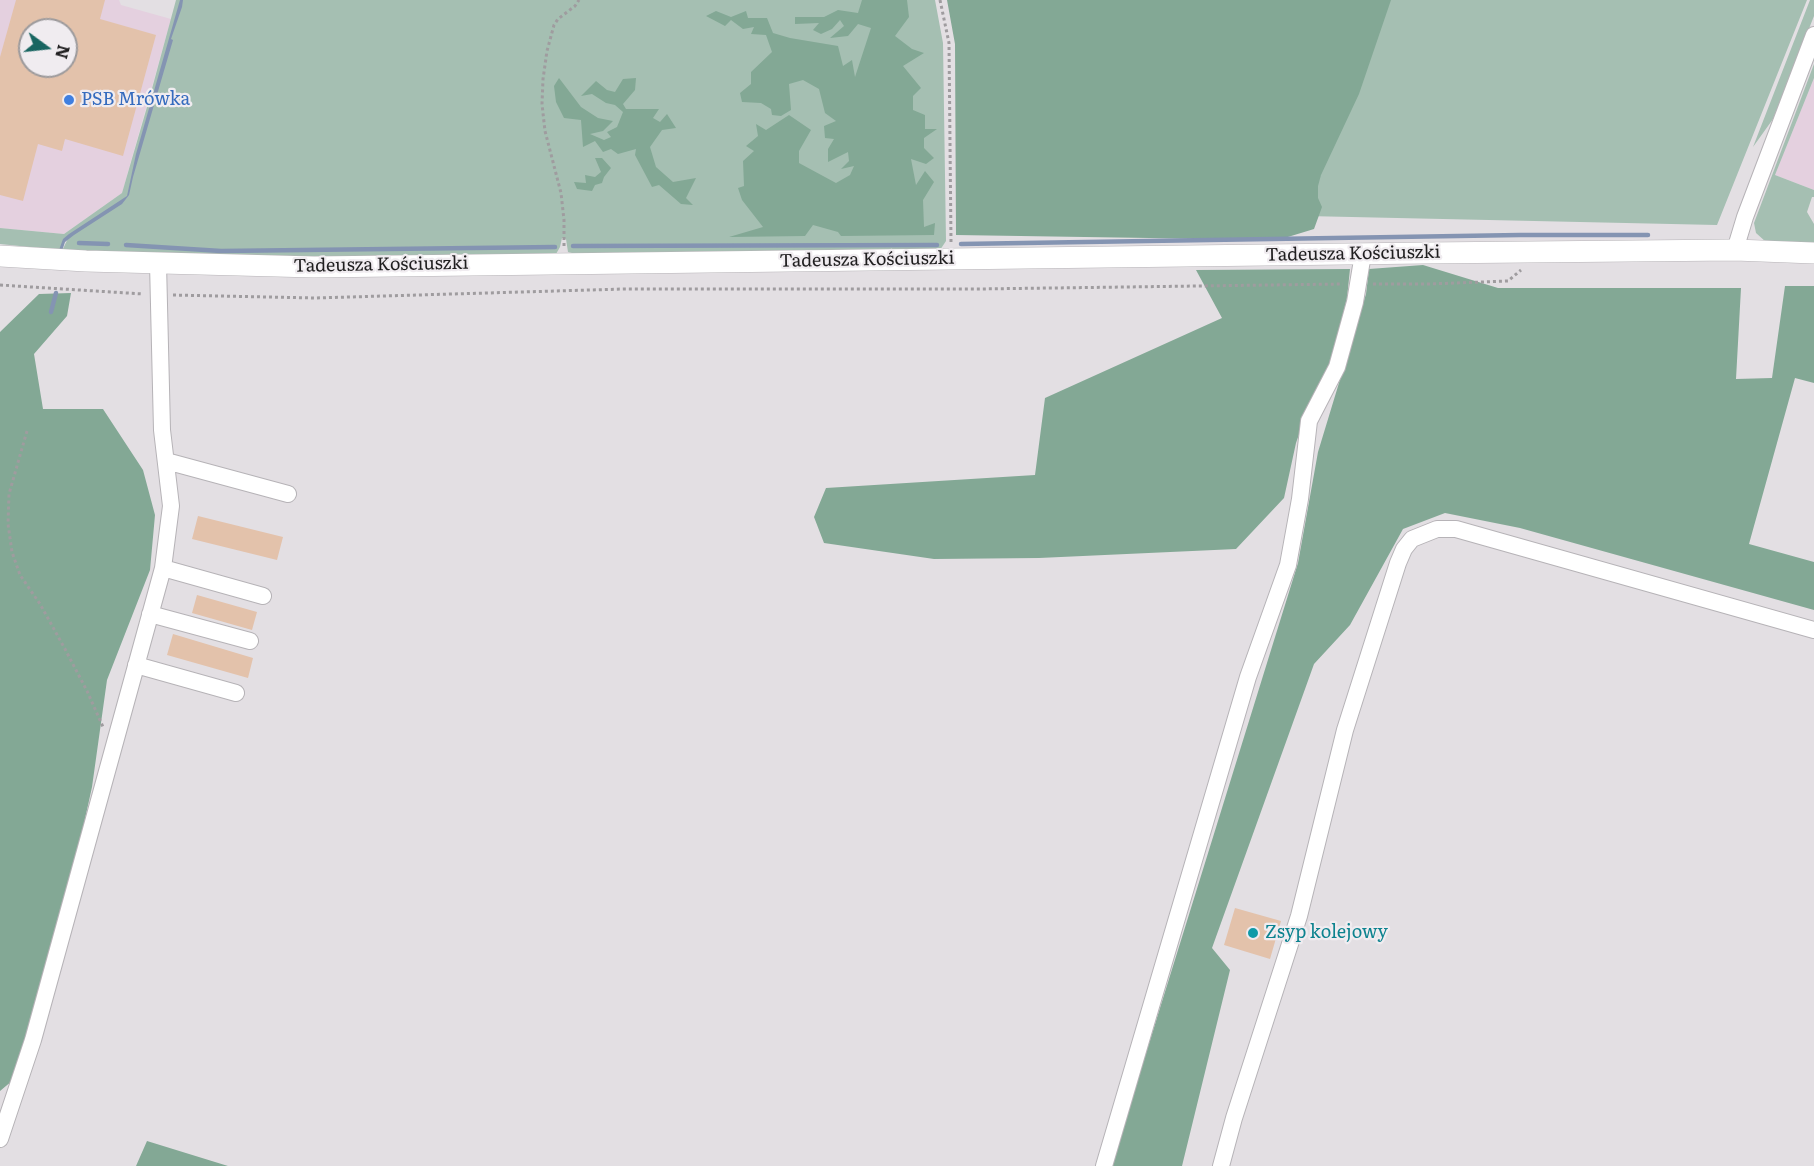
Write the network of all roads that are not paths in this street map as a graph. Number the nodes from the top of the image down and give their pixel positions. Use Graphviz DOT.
graph roads {
  1 [pos="1814,35"];
  2 [pos="1735,250"];
  3 [pos="1814,253"];
  4 [pos="1363,254"];
  5 [pos="0,256"];
  6 [pos="158,263"];
  7 [pos="166,461"];
  8 [pos="288,494"];
  9 [pos="163,568"];
  10 [pos="263,596"];
  11 [pos="150,614"];
  12 [pos="1814,630"];
  13 [pos="250,641"];
  14 [pos="136,665"];
  15 [pos="236,693"];
  16 [pos="0,1139"];
  17 [pos="1104,1166"];
  18 [pos="1221,1166"];
  1 -- 2 [label="street"];
  2 -- 3 [label="main road, Tadeusza Kościuszki"];
  2 -- 4 [label="main road, Tadeusza Kościuszki"];
  4 -- 6 [label="main road, Tadeusza Kościuszki"];
  4 -- 17 [label="street"];
  5 -- 6 [label="main road, Tadeusza Kościuszki"];
  6 -- 7 [label="street"];
  7 -- 8 [label="street"];
  7 -- 9 [label="street"];
  9 -- 10 [label="street"];
  9 -- 11 [label="street"];
  11 -- 13 [label="street"];
  11 -- 14 [label="street"];
  12 -- 18 [label="street"];
  14 -- 15 [label="street"];
  14 -- 16 [label="street"];
}
